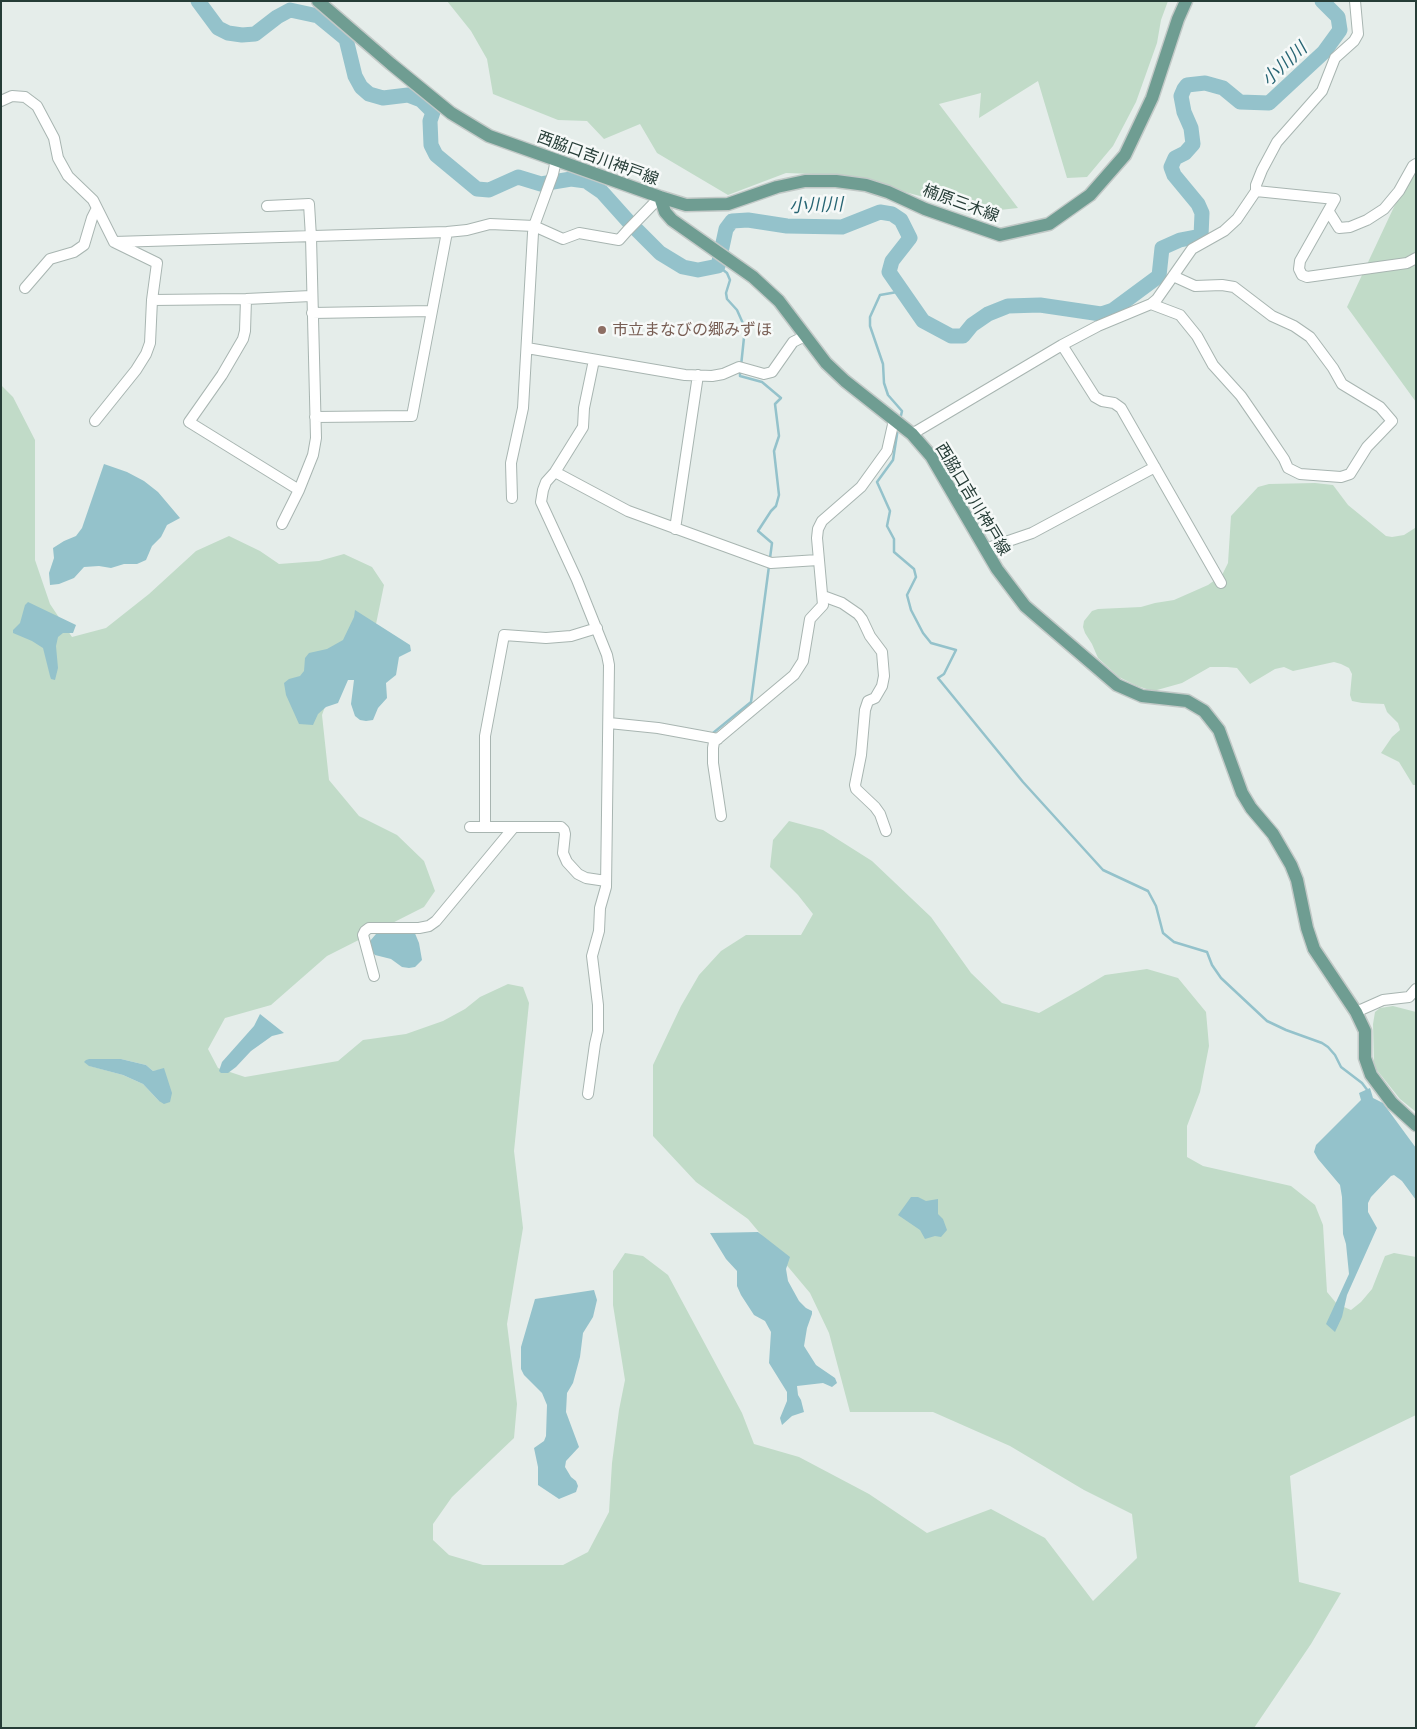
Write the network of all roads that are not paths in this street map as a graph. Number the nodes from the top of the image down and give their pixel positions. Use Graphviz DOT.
graph roads {
  1 [pos="318,1"];
  2 [pos="1186,1"];
  3 [pos="1355,1"];
  4 [pos="1,101"];
  5 [pos="556,160"];
  6 [pos="1416,164"];
  7 [pos="1256,191"];
  8 [pos="660,197"];
  9 [pos="267,206"];
  10 [pos="97,208"];
  11 [pos="1329,212"];
  12 [pos="534,226"];
  13 [pos="447,232"];
  14 [pos="311,237"];
  15 [pos="114,242"];
  16 [pos="1416,258"];
  17 [pos="1173,276"];
  18 [pos="25,288"];
  19 [pos="311,296"];
  20 [pos="246,299"];
  21 [pos="152,300"];
  22 [pos="1151,304"];
  23 [pos="432,311"];
  24 [pos="312,312"];
  25 [pos="804,336"];
  26 [pos="1062,345"];
  27 [pos="527,348"];
  28 [pos="594,360"];
  29 [pos="698,376"];
  30 [pos="315,417"];
  31 [pos="95,421"];
  32 [pos="903,427"];
  33 [pos="1154,467"];
  34 [pos="555,472"];
  35 [pos="298,490"];
  36 [pos="512,498"];
  37 [pos="282,524"];
  38 [pos="675,529"];
  39 [pos="985,549"];
  40 [pos="818,560"];
  41 [pos="1221,583"];
  42 [pos="823,596"];
  43 [pos="597,628"];
  44 [pos="609,723"];
  45 [pos="718,739"];
  46 [pos="721,816"];
  47 [pos="485,827"];
  48 [pos="514,827"];
  49 [pos="470,828"];
  50 [pos="886,831"];
  51 [pos="606,881"];
  52 [pos="374,976"];
  53 [pos="1416,989"];
  54 [pos="1356,1012"];
  55 [pos="588,1094"];
  56 [pos="1416,1125"];
  1 -- 5 [label="main road, 西脇口吉川神戸線"];
  2 -- 8 [label="main road, 楠原三木線"];
  3 -- 7 [label="street"];
  4 -- 10 [label="street"];
  5 -- 8 [label="main road, 西脇口吉川神戸線"];
  5 -- 12 [label="street"];
  6 -- 11 [label="street"];
  7 -- 11 [label="street"];
  7 -- 17 [label="street"];
  8 -- 12 [label="street"];
  8 -- 25 [label="main road, 西脇口吉川神戸線"];
  9 -- 14 [label="street"];
  10 -- 15 [label="street"];
  10 -- 18 [label="street"];
  11 -- 16 [label="street"];
  12 -- 13 [label="street"];
  12 -- 27 [label="street"];
  13 -- 14 [label="street"];
  13 -- 23 [label="street"];
  14 -- 15 [label="street"];
  14 -- 19 [label="street"];
  15 -- 21 [label="street"];
  17 -- 22 [label="street"];
  17 -- 22 [label="street"];
  19 -- 20 [label="street"];
  19 -- 24 [label="street"];
  20 -- 21 [label="street"];
  20 -- 35 [label="street"];
  21 -- 31 [label="street"];
  22 -- 26 [label="street"];
  23 -- 24 [label="street"];
  23 -- 30 [label="street"];
  24 -- 30 [label="street"];
  25 -- 29 [label="street"];
  25 -- 32 [label="main road, 西脇口吉川神戸線"];
  26 -- 32 [label="street"];
  26 -- 33 [label="street"];
  27 -- 28 [label="street"];
  27 -- 36 [label="street"];
  28 -- 29 [label="street"];
  28 -- 34 [label="street"];
  29 -- 38 [label="street"];
  30 -- 35 [label="street"];
  32 -- 39 [label="main road, 西脇口吉川神戸線"];
  32 -- 40 [label="street"];
  33 -- 39 [label="street"];
  33 -- 41 [label="street"];
  34 -- 38 [label="street"];
  34 -- 43 [label="street"];
  35 -- 37 [label="street"];
  38 -- 40 [label="street"];
  39 -- 54 [label="main road, 西脇口吉川神戸線"];
  40 -- 42 [label="street"];
  42 -- 45 [label="street"];
  42 -- 50 [label="street"];
  43 -- 44 [label="street"];
  43 -- 47 [label="street"];
  44 -- 45 [label="street"];
  44 -- 51 [label="street"];
  45 -- 46 [label="street"];
  47 -- 48 [label="street"];
  47 -- 49 [label="street"];
  48 -- 51 [label="street"];
  48 -- 52 [label="street"];
  51 -- 55 [label="street"];
  53 -- 54 [label="street"];
  54 -- 56 [label="main road, 西脇口吉川神戸線"];
}
